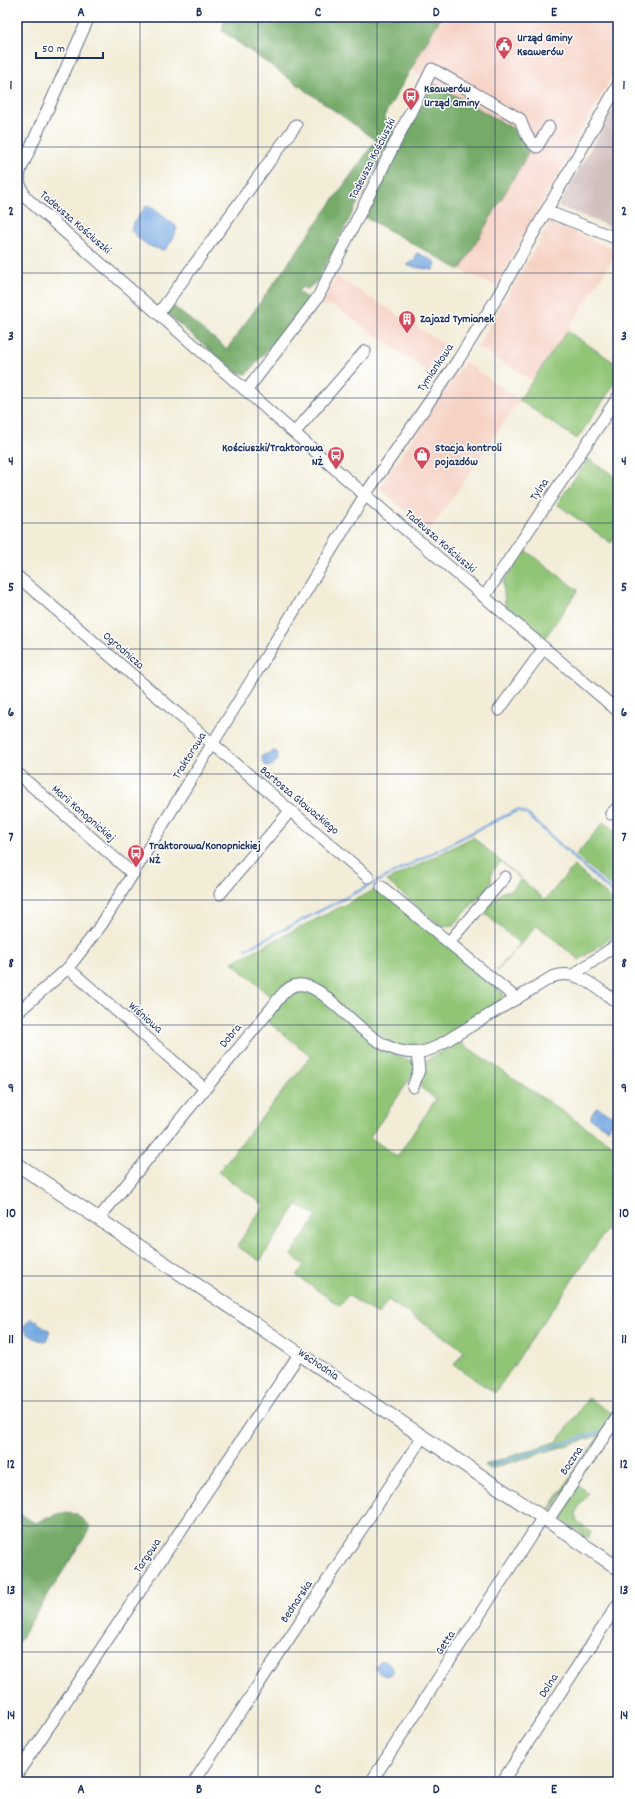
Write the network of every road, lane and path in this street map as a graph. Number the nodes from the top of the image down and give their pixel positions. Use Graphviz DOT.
graph roads {
  1 [pos="89,17"];
  2 [pos="618,85"];
  3 [pos="296,125"];
  4 [pos="549,127"];
  5 [pos="546,211"];
  6 [pos="618,239"];
  7 [pos="158,313"];
  8 [pos="365,351"];
  9 [pos="247,390"];
  10 [pos="618,397"];
  11 [pos="295,432"];
  12 [pos="365,495"];
  13 [pos="17,576"];
  14 [pos="484,597"];
  15 [pos="544,648"];
  16 [pos="499,710"];
  17 [pos="618,711"];
  18 [pos="212,745"];
  19 [pos="17,773"];
  20 [pos="290,811"];
  21 [pos="133,874"];
  22 [pos="368,877"];
  23 [pos="505,878"];
  24 [pos="382,887"];
  25 [pos="220,894"];
  26 [pos="449,942"];
  27 [pos="618,944"];
  28 [pos="68,968"];
  29 [pos="573,975"];
  30 [pos="517,999"];
  31 [pos="618,1003"];
  32 [pos="17,1013"];
  33 [pos="417,1053"];
  34 [pos="413,1087"];
  35 [pos="204,1088"];
  36 [pos="17,1164"];
  37 [pos="99,1218"];
  38 [pos="300,1353"];
  39 [pos="618,1416"];
  40 [pos="423,1436"];
  41 [pos="546,1519"];
  42 [pos="618,1568"];
  43 [pos="618,1604"];
  44 [pos="17,1774"];
  45 [pos="194,1782"];
  46 [pos="371,1782"];
  47 [pos="502,1782"];
  1 -- 7 [label="street, Tadeusza Kościuszki"];
  2 -- 5 [label="street, Tymiankowa"];
  3 -- 7 [label="street"];
  4 -- 9 [label="street, Tadeusza Kościuszki"];
  5 -- 6 [label="street"];
  5 -- 12 [label="street, Tymiankowa"];
  7 -- 9 [label="street, Tadeusza Kościuszki"];
  8 -- 11 [label="street"];
  9 -- 11 [label="street, Tadeusza Kościuszki"];
  10 -- 14 [label="street, Tylna"];
  11 -- 12 [label="street, Tadeusza Kościuszki"];
  12 -- 14 [label="street, Tadeusza Kościuszki"];
  12 -- 18 [label="street, Traktorowa"];
  13 -- 18 [label="street, Ogrodnicza"];
  14 -- 15 [label="street, Tadeusza Kościuszki"];
  15 -- 16 [label="street"];
  15 -- 17 [label="street, Tadeusza Kościuszki"];
  18 -- 20 [label="street, Bartosza Głowackiego"];
  18 -- 21 [label="street, Traktorowa"];
  19 -- 21 [label="street, Marii Konopnickiej"];
  20 -- 22 [label="street, Bartosza Głowackiego"];
  20 -- 25 [label="street"];
  21 -- 28 [label="street, Traktorowa"];
  23 -- 26 [label="street"];
  24 -- 26 [label="street"];
  26 -- 30 [label="street"];
  27 -- 29 [label="street"];
  28 -- 32 [label="street, Traktorowa"];
  28 -- 35 [label="street, Wiśniowa"];
  29 -- 30 [label="street, Dobra"];
  29 -- 31 [label="street"];
  30 -- 33 [label="street, Dobra"];
  33 -- 34 [label="street"];
  33 -- 35 [label="street, Dobra"];
  35 -- 37 [label="street, Dobra"];
  36 -- 37 [label="street, Wschodnia"];
  37 -- 38 [label="street, Wschodnia"];
  38 -- 40 [label="street, Wschodnia"];
  38 -- 44 [label="street, Targowa"];
  39 -- 41 [label="street, Boczna"];
  40 -- 41 [label="street, Wschodnia"];
  40 -- 45 [label="street, Bednarska"];
  41 -- 42 [label="street, Wschodnia"];
  41 -- 46 [label="street, Getta"];
  43 -- 47 [label="street, Dolna"];
}
